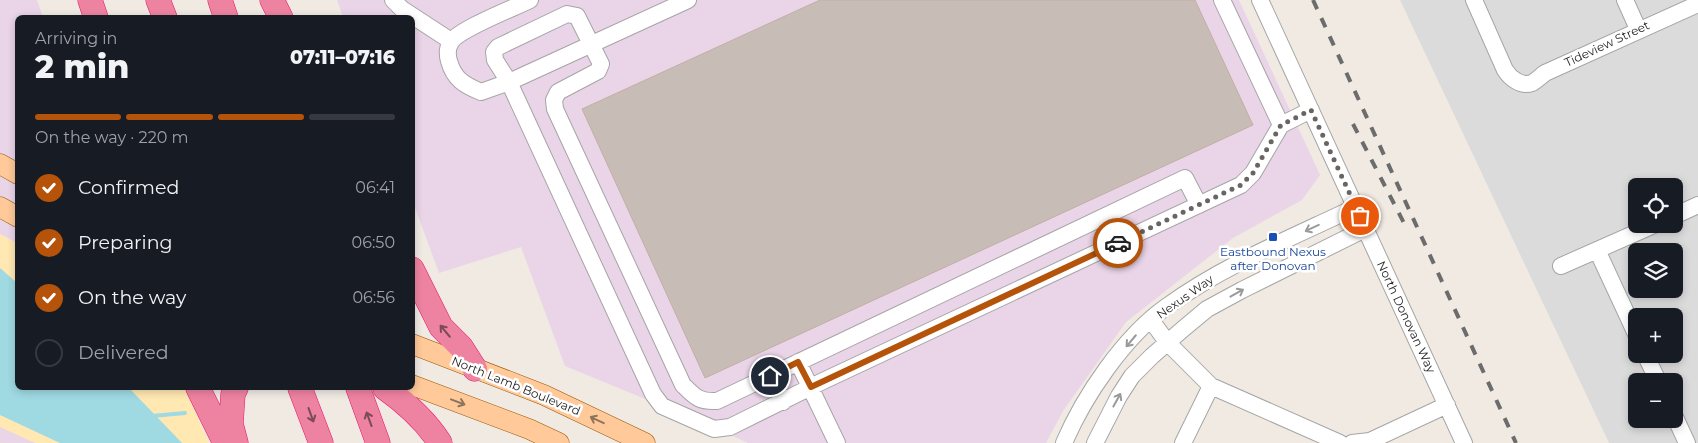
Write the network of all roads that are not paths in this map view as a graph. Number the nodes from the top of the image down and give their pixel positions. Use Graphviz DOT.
graph roads {
  1 [pos="90,0"];
  2 [pos="158,0"];
  3 [pos="220,0"];
  4 [pos="272,0"];
  5 [pos="393,0"];
  6 [pos="530,0"];
  7 [pos="688,0"];
  8 [pos="1222,0"];
  9 [pos="1260,0"];
  10 [pos="1474,0"];
  11 [pos="1625,0"];
  12 [pos="1698,4"];
  13 [pos="95,15"];
  14 [pos="164,15"];
  15 [pos="225,15"];
  16 [pos="280,15"];
  17 [pos="411,15"];
  18 [pos="415,17"];
  19 [pos="1638,30"];
  20 [pos="451,41"];
  21 [pos="591,44"];
  22 [pos="509,82"];
  23 [pos="1311,110"];
  24 [pos="1281,125"];
  25 [pos="0,164"];
  26 [pos="15,172"];
  27 [pos="1199,205"];
  28 [pos="1698,205"];
  29 [pos="0,207"];
  30 [pos="1356,208"];
  31 [pos="1683,212"];
  32 [pos="15,215"];
  33 [pos="1365,228"];
  34 [pos="1636,233"];
  35 [pos="1597,250"];
  36 [pos="1561,266"];
  37 [pos="415,275"];
  38 [pos="1628,317"];
  39 [pos="1151,320"];
  40 [pos="1167,342"];
  41 [pos="415,345"];
  42 [pos="798,362"];
  43 [pos="475,369"];
  44 [pos="770,376"];
  45 [pos="415,386"];
  46 [pos="1211,386"];
  47 [pos="811,387"];
  48 [pos="199,390"];
  49 [pos="235,390"];
  50 [pos="301,390"];
  51 [pos="387,390"];
  52 [pos="359,391"];
  53 [pos="783,402"];
  54 [pos="1447,406"];
  55 [pos="1680,428"];
  56 [pos="1334,442"];
  57 [pos="225,443"];
  58 [pos="236,443"];
  59 [pos="321,443"];
  60 [pos="378,443"];
  61 [pos="440,443"];
  62 [pos="559,443"];
  63 [pos="645,443"];
  64 [pos="837,443"];
  65 [pos="1064,443"];
  66 [pos="1095,443"];
  67 [pos="1183,443"];
  68 [pos="1352,443"];
  69 [pos="1464,443"];
  70 [pos="1687,443"];
  1 -- 13 [label="highway"];
  2 -- 14 [label="highway"];
  3 -- 15 [label="highway"];
  4 -- 16 [label="highway"];
  5 -- 17 [label="street"];
  6 -- 20 [label="street"];
  7 -- 21 [label="street"];
  8 -- 24 [label="street"];
  9 -- 23 [label="street, North Donovan Way"];
  10 -- 19 [label="street, Tideview Street"];
  11 -- 19 [label="street"];
  12 -- 19 [label="street, Tideview Street"];
  18 -- 20 [label="street"];
  20 -- 22 [label="street"];
  21 -- 22 [label="street"];
  21 -- 22 [label="street"];
  21 -- 44 [label="street"];
  22 -- 53 [label="street"];
  23 -- 24 [label="street"];
  23 -- 30 [label="street, North Donovan Way"];
  24 -- 27 [label="street"];
  25 -- 26 [label="main road"];
  27 -- 42 [label="street"];
  27 -- 47 [label="street"];
  28 -- 31 [label="street"];
  29 -- 32 [label="main road"];
  30 -- 33 [label="street, North Donovan Way"];
  30 -- 39 [label="street, Nexus Way, one-way"];
  40 -- 33 [label="street, Nexus Way, one-way"];
  33 -- 54 [label="street, North Donovan Way"];
  34 -- 35 [label="street"];
  35 -- 36 [label="street"];
  35 -- 38 [label="street"];
  43 -- 37 [label="highway, one-way"];
  39 -- 40 [label="street"];
  39 -- 65 [label="street, Nexus Way, one-way"];
  40 -- 46 [label="street"];
  66 -- 40 [label="street, Nexus Way, one-way"];
  41 -- 43 [label="main road, North Lamb Boulevard"];
  42 -- 44 [label="street"];
  42 -- 47 [label="street"];
  63 -- 43 [label="main road, North Lamb Boulevard, one-way"];
  44 -- 53 [label="street"];
  45 -- 62 [label="main road, one-way"];
  46 -- 56 [label="street"];
  46 -- 67 [label="street"];
  47 -- 53 [label="street"];
  47 -- 64 [label="street"];
  48 -- 57 [label="highway"];
  49 -- 58 [label="highway"];
  50 -- 59 [label="highway, one-way"];
  51 -- 61 [label="highway"];
  60 -- 52 [label="highway, one-way"];
  54 -- 68 [label="street"];
  54 -- 69 [label="street, North Donovan Way"];
  55 -- 70 [label="street"];
}
